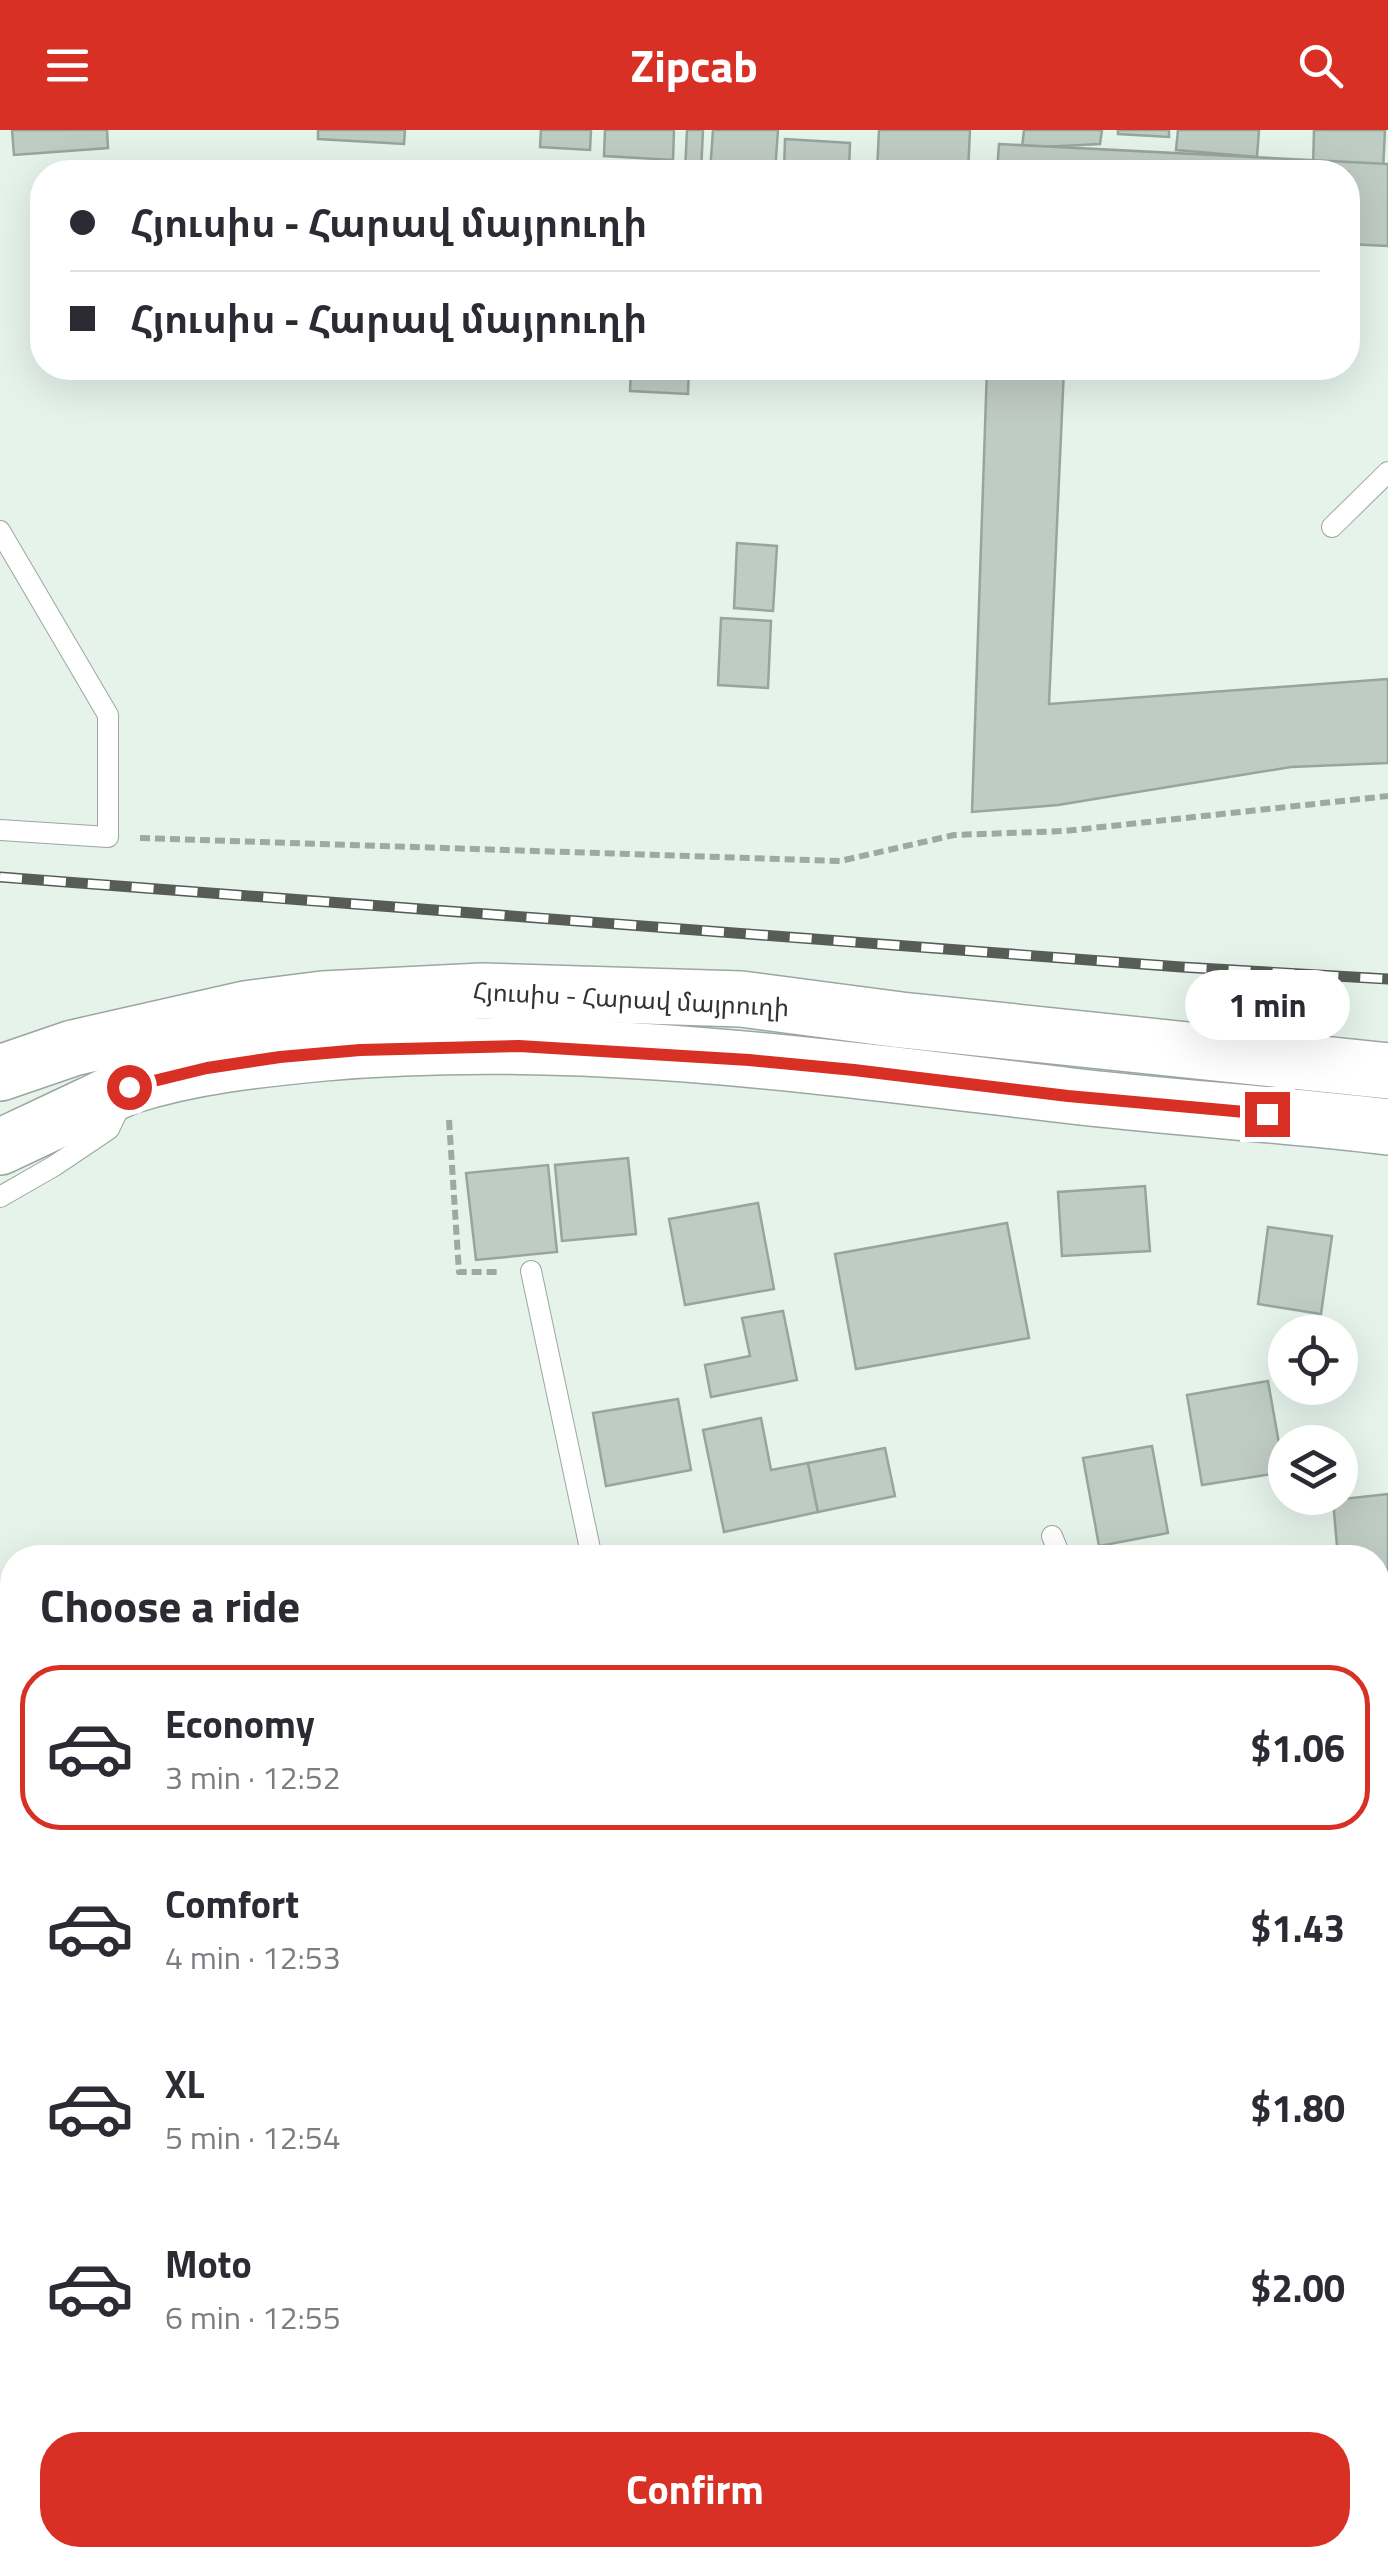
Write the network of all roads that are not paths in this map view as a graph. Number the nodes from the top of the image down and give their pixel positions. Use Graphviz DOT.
graph roads {
  1 [pos="1388,472"];
  2 [pos="1332,527"];
  3 [pos="0,531"];
  4 [pos="0,830"];
  5 [pos="8,1058"];
  6 [pos="1388,1071"];
  7 [pos="129,1087"];
  8 [pos="1388,1127"];
  9 [pos="0,1147"];
  10 [pos="0,1196"];
  11 [pos="531,1271"];
  12 [pos="1052,1536"];
  13 [pos="589,1545"];
  14 [pos="1056,1545"];
  1 -- 2 [label="lane"];
  3 -- 4 [label="lane"];
  5 -- 6 [label="main road, Հյուսիս - Հարավ մայրուղի"];
  7 -- 8 [label="main road, Հյուսիս - Հարավ մայրուղի"];
  7 -- 9 [label="main road, Հյուսիս - Հարավ մայրուղի"];
  7 -- 10 [label="lane"];
  11 -- 13 [label="lane"];
  12 -- 14 [label="lane"];
}
